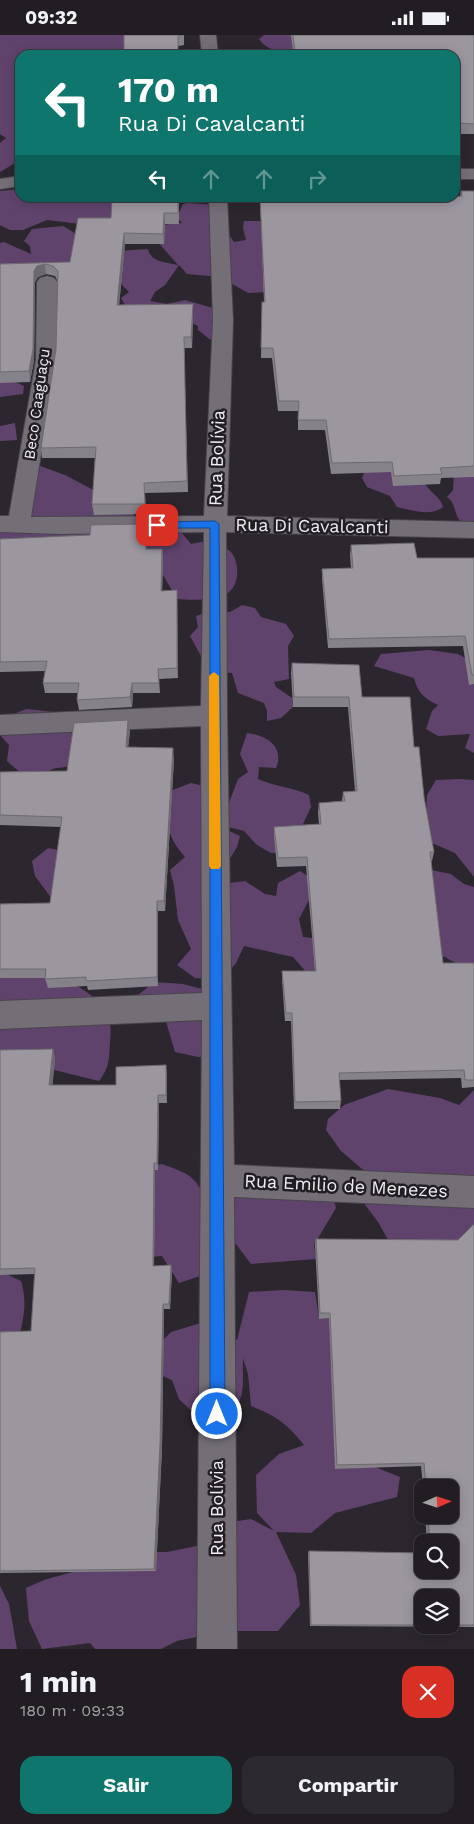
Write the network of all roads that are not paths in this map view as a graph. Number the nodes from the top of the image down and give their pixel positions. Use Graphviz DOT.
graph roads {
  1 [pos="208,35"];
  2 [pos="210,50"];
  3 [pos="460,174"];
  4 [pos="474,174"];
  5 [pos="15,182"];
  6 [pos="0,184"];
  7 [pos="218,202"];
  8 [pos="48,282"];
  9 [pos="9,524"];
  10 [pos="215,524"];
  11 [pos="474,529"];
  12 [pos="214,715"];
  13 [pos="0,725"];
  14 [pos="216,1006"];
  15 [pos="0,1015"];
  16 [pos="218,1180"];
  17 [pos="474,1192"];
  18 [pos="217,1649"];
  1 -- 2 [label="street"];
  3 -- 4 [label="street"];
  5 -- 6 [label="street"];
  7 -- 10 [label="street, Rua Bolívia"];
  8 -- 9 [label="street, Beco Caaguaçu"];
  9 -- 10 [label="street, Rua Di Cavalcanti"];
  10 -- 11 [label="street, Rua Di Cavalcanti"];
  10 -- 12 [label="street, Rua Bolívia"];
  12 -- 13 [label="street"];
  12 -- 14 [label="street, Rua Bolívia"];
  14 -- 15 [label="street"];
  14 -- 16 [label="street, Rua Bolívia"];
  16 -- 17 [label="street, Rua Emilio de Menezes"];
  16 -- 18 [label="street, Rua Bolívia"];
}
